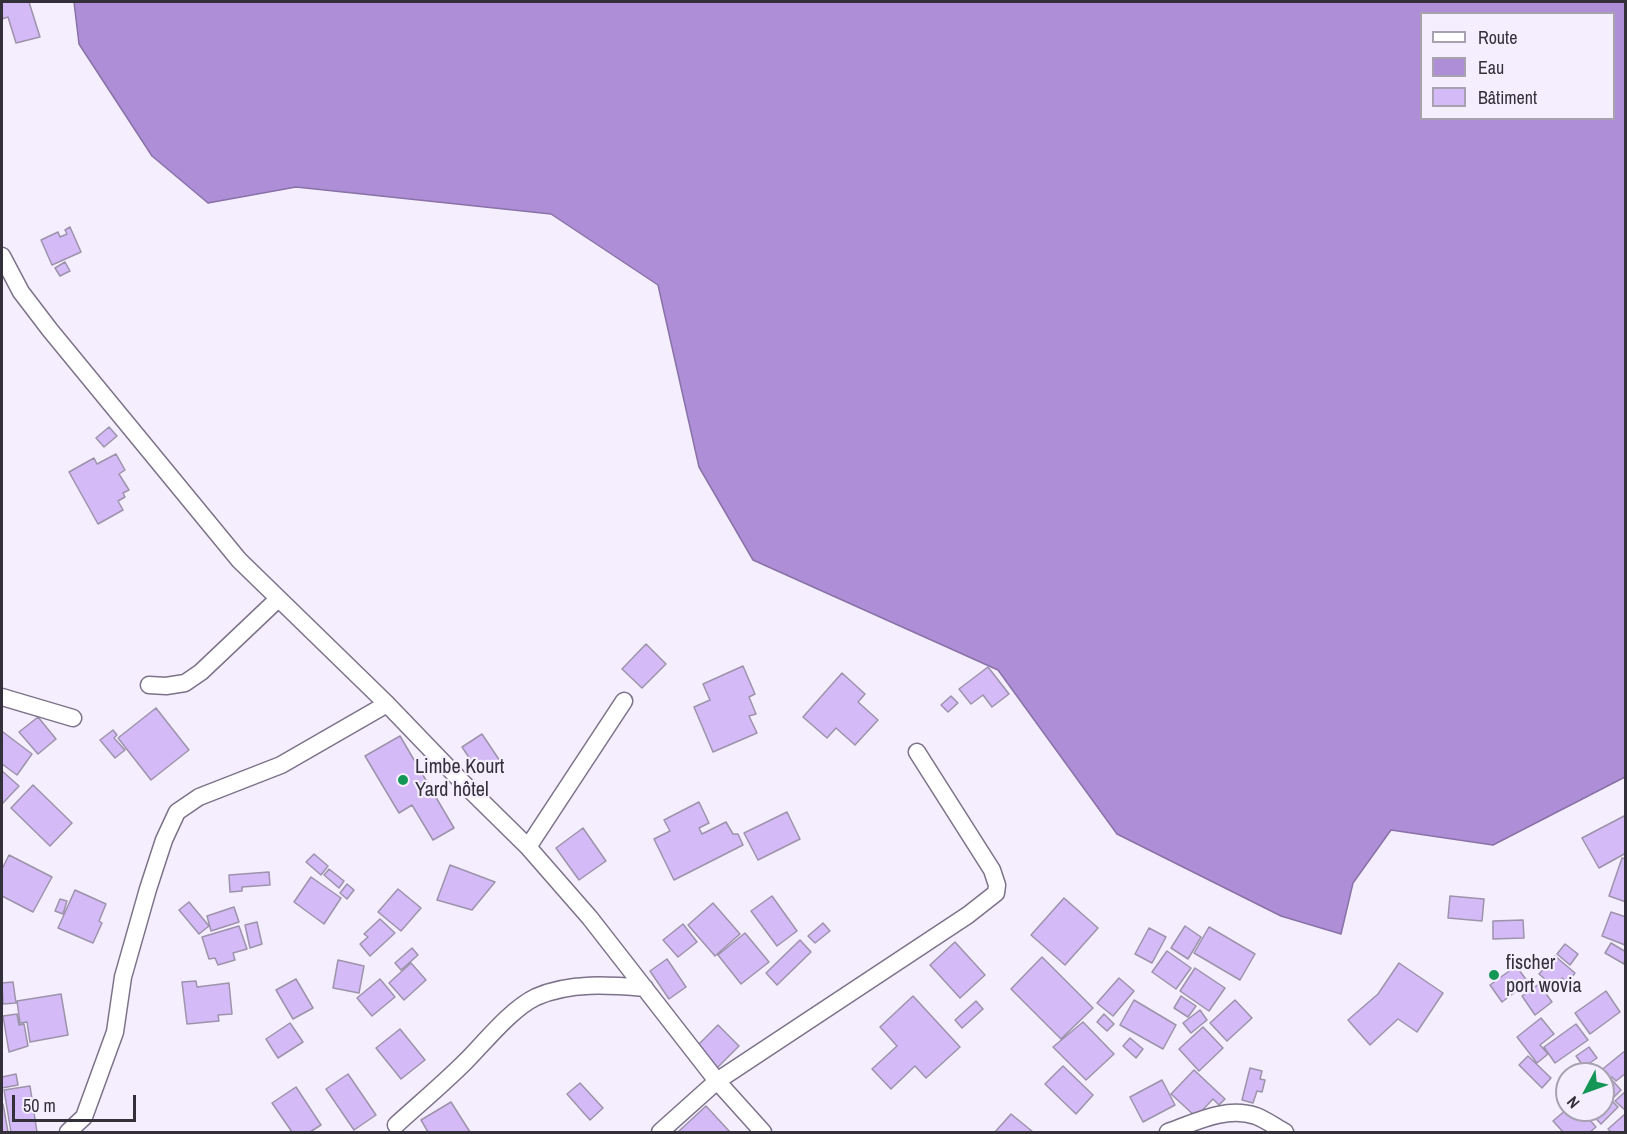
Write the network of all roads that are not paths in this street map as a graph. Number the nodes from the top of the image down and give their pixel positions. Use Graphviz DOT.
graph roads {
  1 [pos="2,256"];
  2 [pos="278,599"];
  3 [pos="149,685"];
  4 [pos="2,697"];
  5 [pos="624,700"];
  6 [pos="387,704"];
  7 [pos="73,718"];
  8 [pos="917,752"];
  9 [pos="528,847"];
  10 [pos="645,988"];
  11 [pos="717,1081"];
  12 [pos="396,1125"];
  13 [pos="68,1132"];
  14 [pos="660,1132"];
  15 [pos="763,1132"];
  16 [pos="1168,1132"];
  17 [pos="1285,1132"];
  1 -- 2 [label="street"];
  2 -- 3 [label="street"];
  2 -- 6 [label="street"];
  4 -- 7 [label="street"];
  5 -- 9 [label="street"];
  6 -- 9 [label="street"];
  6 -- 13 [label="street"];
  8 -- 11 [label="street"];
  9 -- 10 [label="street"];
  10 -- 11 [label="street"];
  10 -- 12 [label="street"];
  11 -- 14 [label="street"];
  11 -- 15 [label="street"];
  16 -- 17 [label="street"];
}
